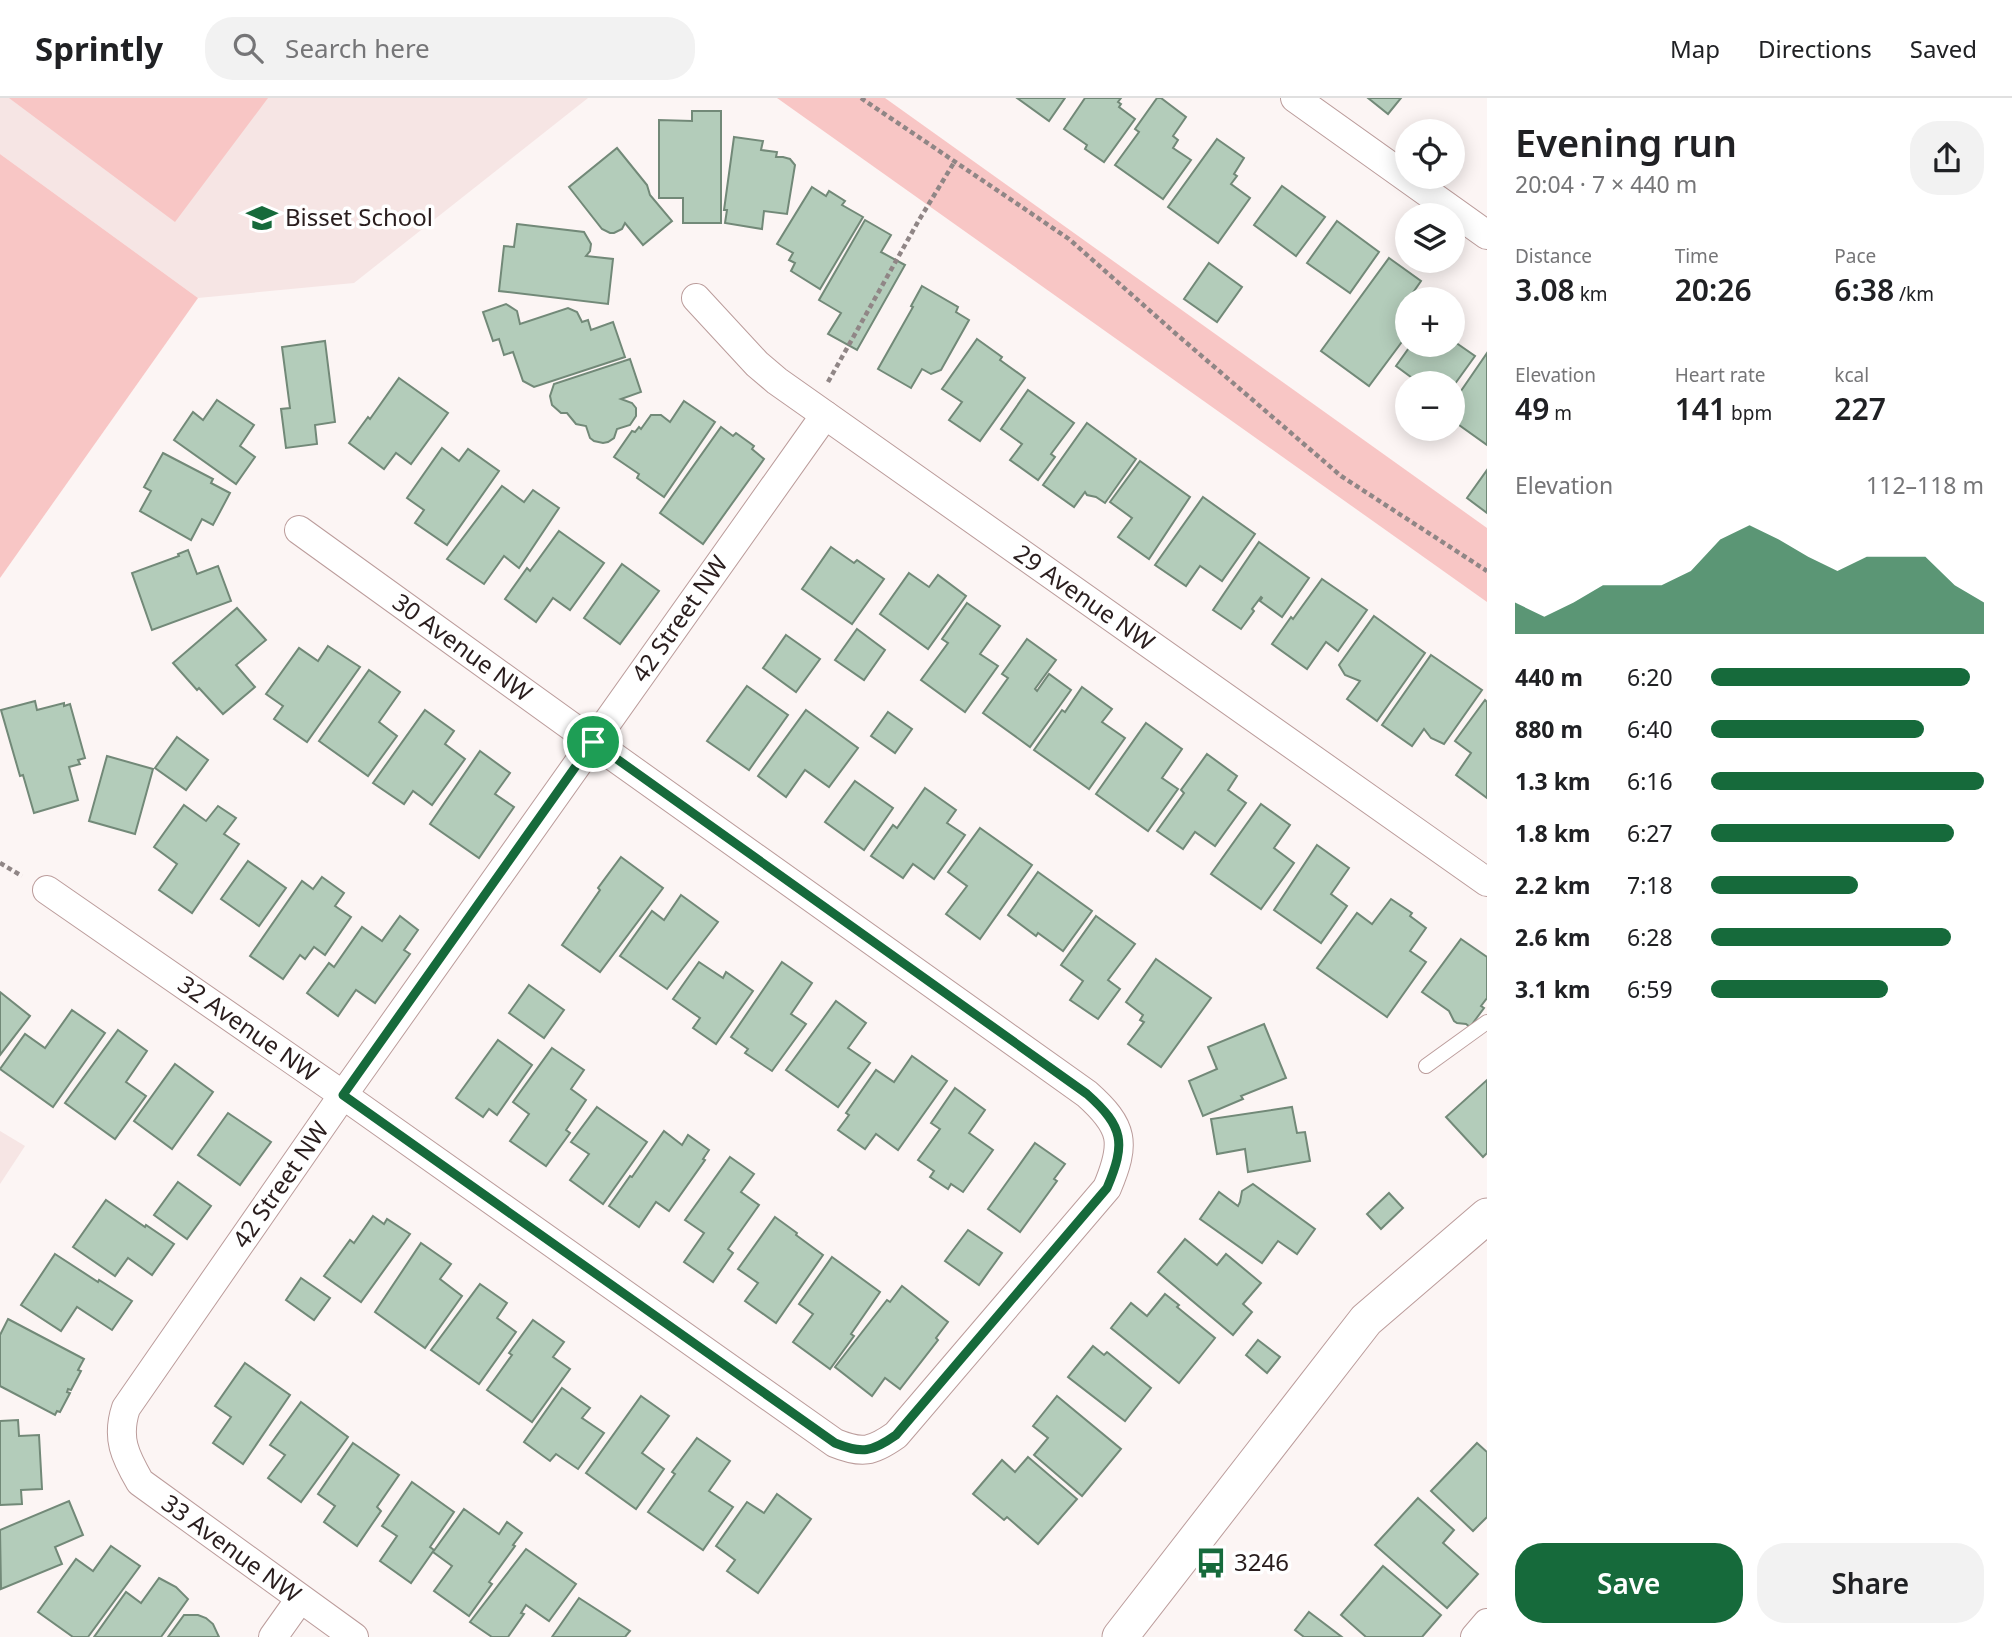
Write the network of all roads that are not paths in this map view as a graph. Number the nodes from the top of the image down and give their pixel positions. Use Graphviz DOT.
graph roads {
  1 [pos="1296,98"];
  2 [pos="1487,235"];
  3 [pos="696,298"];
  4 [pos="825,415"];
  5 [pos="299,530"];
  6 [pos="593,742"];
  7 [pos="1487,882"];
  8 [pos="47,890"];
  9 [pos="1487,1022"];
  10 [pos="1426,1066"];
  11 [pos="343,1095"];
  12 [pos="1487,1216"];
  13 [pos="123,1448"];
  14 [pos="863,1451"];
  15 [pos="300,1599"];
  16 [pos="1487,1623"];
  17 [pos="273,1637"];
  18 [pos="354,1637"];
  19 [pos="1120,1637"];
  20 [pos="1475,1637"];
  1 -- 2 [label="street"];
  3 -- 4 [label="street, 29 Avenue NW"];
  4 -- 6 [label="street, 42 Street NW"];
  4 -- 7 [label="street, 29 Avenue NW"];
  5 -- 6 [label="street, 30 Avenue NW"];
  6 -- 11 [label="street, 42 Street NW"];
  6 -- 14 [label="street, 30 Avenue NW"];
  8 -- 11 [label="street, 32 Avenue NW"];
  9 -- 10 [label="lane"];
  11 -- 13 [label="street, 42 Street NW"];
  11 -- 14 [label="street, 32 Avenue NW"];
  12 -- 19 [label="street"];
  13 -- 15 [label="street, 33 Avenue NW"];
  15 -- 17 [label="street"];
  15 -- 18 [label="street, 33 Avenue NW"];
  16 -- 20 [label="street"];
}
